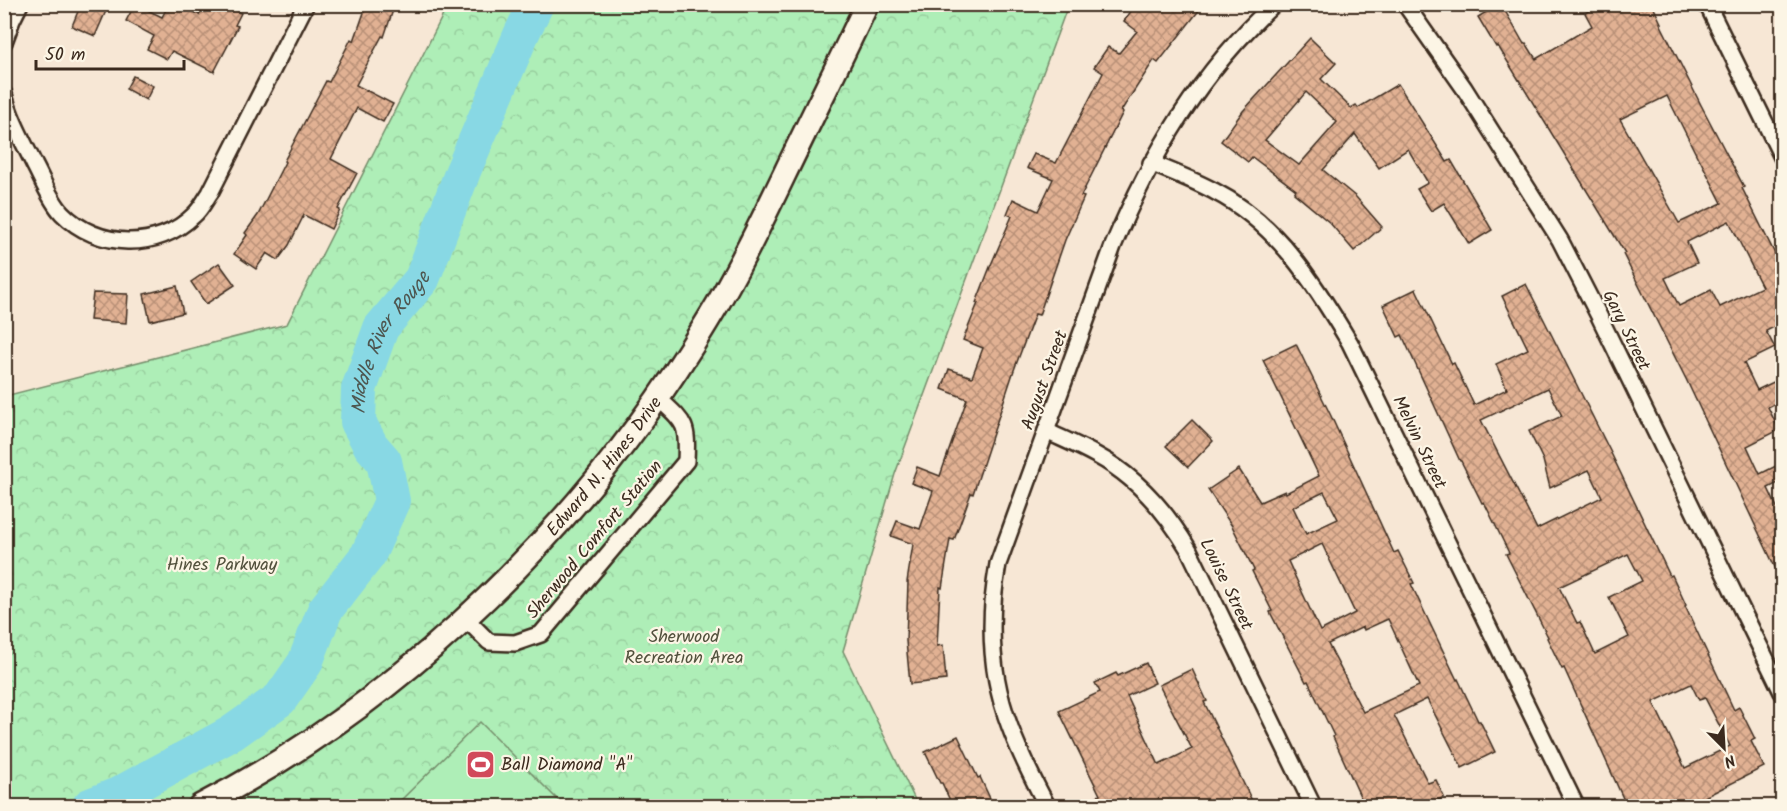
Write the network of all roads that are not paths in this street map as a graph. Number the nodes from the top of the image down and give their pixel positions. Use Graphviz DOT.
graph roads {
  1 [pos="20,4"];
  2 [pos="306,4"];
  3 [pos="867,4"];
  4 [pos="1274,4"];
  5 [pos="1405,4"];
  6 [pos="1707,4"];
  7 [pos="4,42"];
  8 [pos="4,94"];
  9 [pos="1782,157"];
  10 [pos="1151,163"];
  11 [pos="658,398"];
  12 [pos="1046,430"];
  13 [pos="465,618"];
  14 [pos="1782,692"];
  15 [pos="200,807"];
  16 [pos="1047,807"];
  17 [pos="1313,807"];
  18 [pos="1576,807"];
  1 -- 7 [label="street"];
  2 -- 8 [label="street"];
  3 -- 11 [label="street, Edward N. Hines Drive"];
  4 -- 10 [label="street, August Street"];
  5 -- 14 [label="street, Gary Street"];
  6 -- 9 [label="street"];
  10 -- 12 [label="street, August Street"];
  10 -- 18 [label="street, Melvin Street"];
  11 -- 13 [label="street, Edward N. Hines Drive"];
  11 -- 13 [label="street, Sherwood Comfort Station"];
  12 -- 16 [label="street, August Street"];
  12 -- 17 [label="street, Louise Street"];
  13 -- 15 [label="street, Edward N. Hines Drive"];
}
